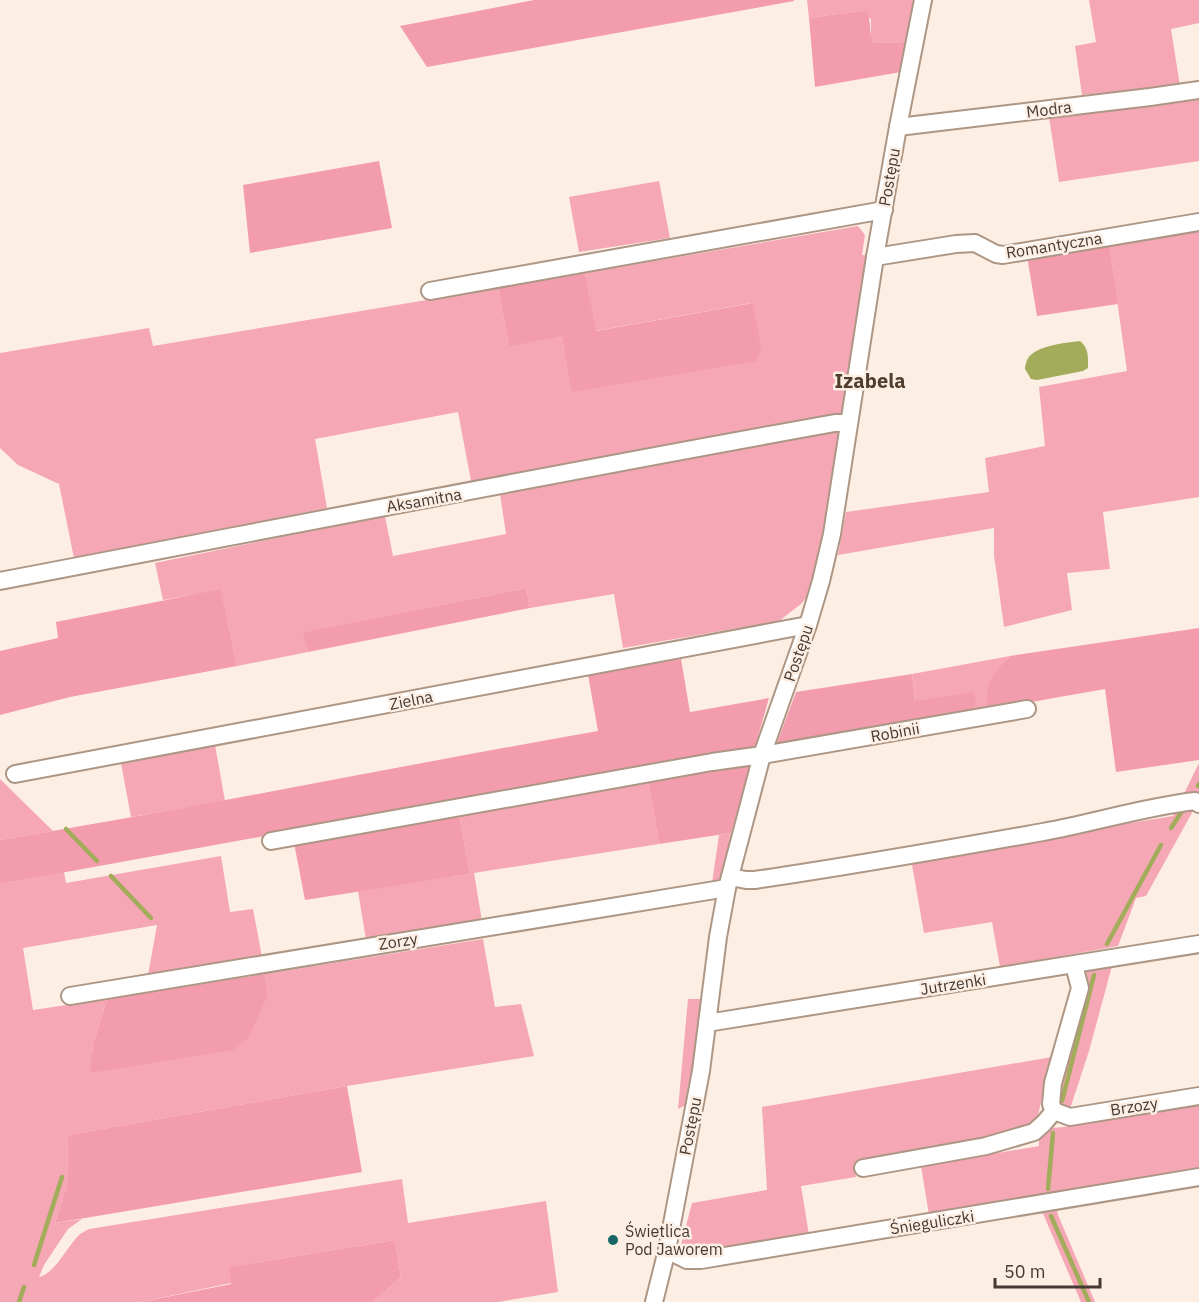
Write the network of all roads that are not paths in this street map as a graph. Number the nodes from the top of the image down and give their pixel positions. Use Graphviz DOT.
graph roads {
  1 [pos="923,0"];
  2 [pos="1199,90"];
  3 [pos="898,127"];
  4 [pos="884,210"];
  5 [pos="1199,222"];
  6 [pos="875,257"];
  7 [pos="430,291"];
  8 [pos="849,423"];
  9 [pos="0,581"];
  10 [pos="808,625"];
  11 [pos="1027,708"];
  12 [pos="762,755"];
  13 [pos="15,774"];
  14 [pos="1199,804"];
  15 [pos="271,841"];
  16 [pos="728,883"];
  17 [pos="1199,944"];
  18 [pos="1074,965"];
  19 [pos="70,996"];
  20 [pos="707,1023"];
  21 [pos="1199,1096"];
  22 [pos="1062,1114"];
  23 [pos="863,1168"];
  24 [pos="1199,1177"];
  25 [pos="667,1250"];
  26 [pos="654,1302"];
  1 -- 3 [label="street, Postępu"];
  2 -- 3 [label="street, Modra"];
  3 -- 4 [label="street, Postępu"];
  4 -- 6 [label="street, Postępu"];
  4 -- 7 [label="street"];
  5 -- 6 [label="street, Romantyczna"];
  6 -- 8 [label="street, Postępu"];
  8 -- 9 [label="street, Aksamitna"];
  8 -- 10 [label="street, Postępu"];
  10 -- 12 [label="street, Postępu"];
  10 -- 13 [label="street, Zielna"];
  11 -- 12 [label="street, Robinii"];
  12 -- 15 [label="street, Robinii"];
  12 -- 16 [label="street, Postępu"];
  14 -- 16 [label="street, Zorzy"];
  16 -- 19 [label="street, Zorzy"];
  16 -- 20 [label="street, Postępu"];
  17 -- 18 [label="street, Jutrzenki"];
  18 -- 20 [label="street, Jutrzenki"];
  18 -- 22 [label="street"];
  20 -- 25 [label="street, Postępu"];
  21 -- 22 [label="street, Brzozy"];
  22 -- 23 [label="street"];
  24 -- 25 [label="street, Śnieguliczki"];
  25 -- 26 [label="street, Postępu"];
}
